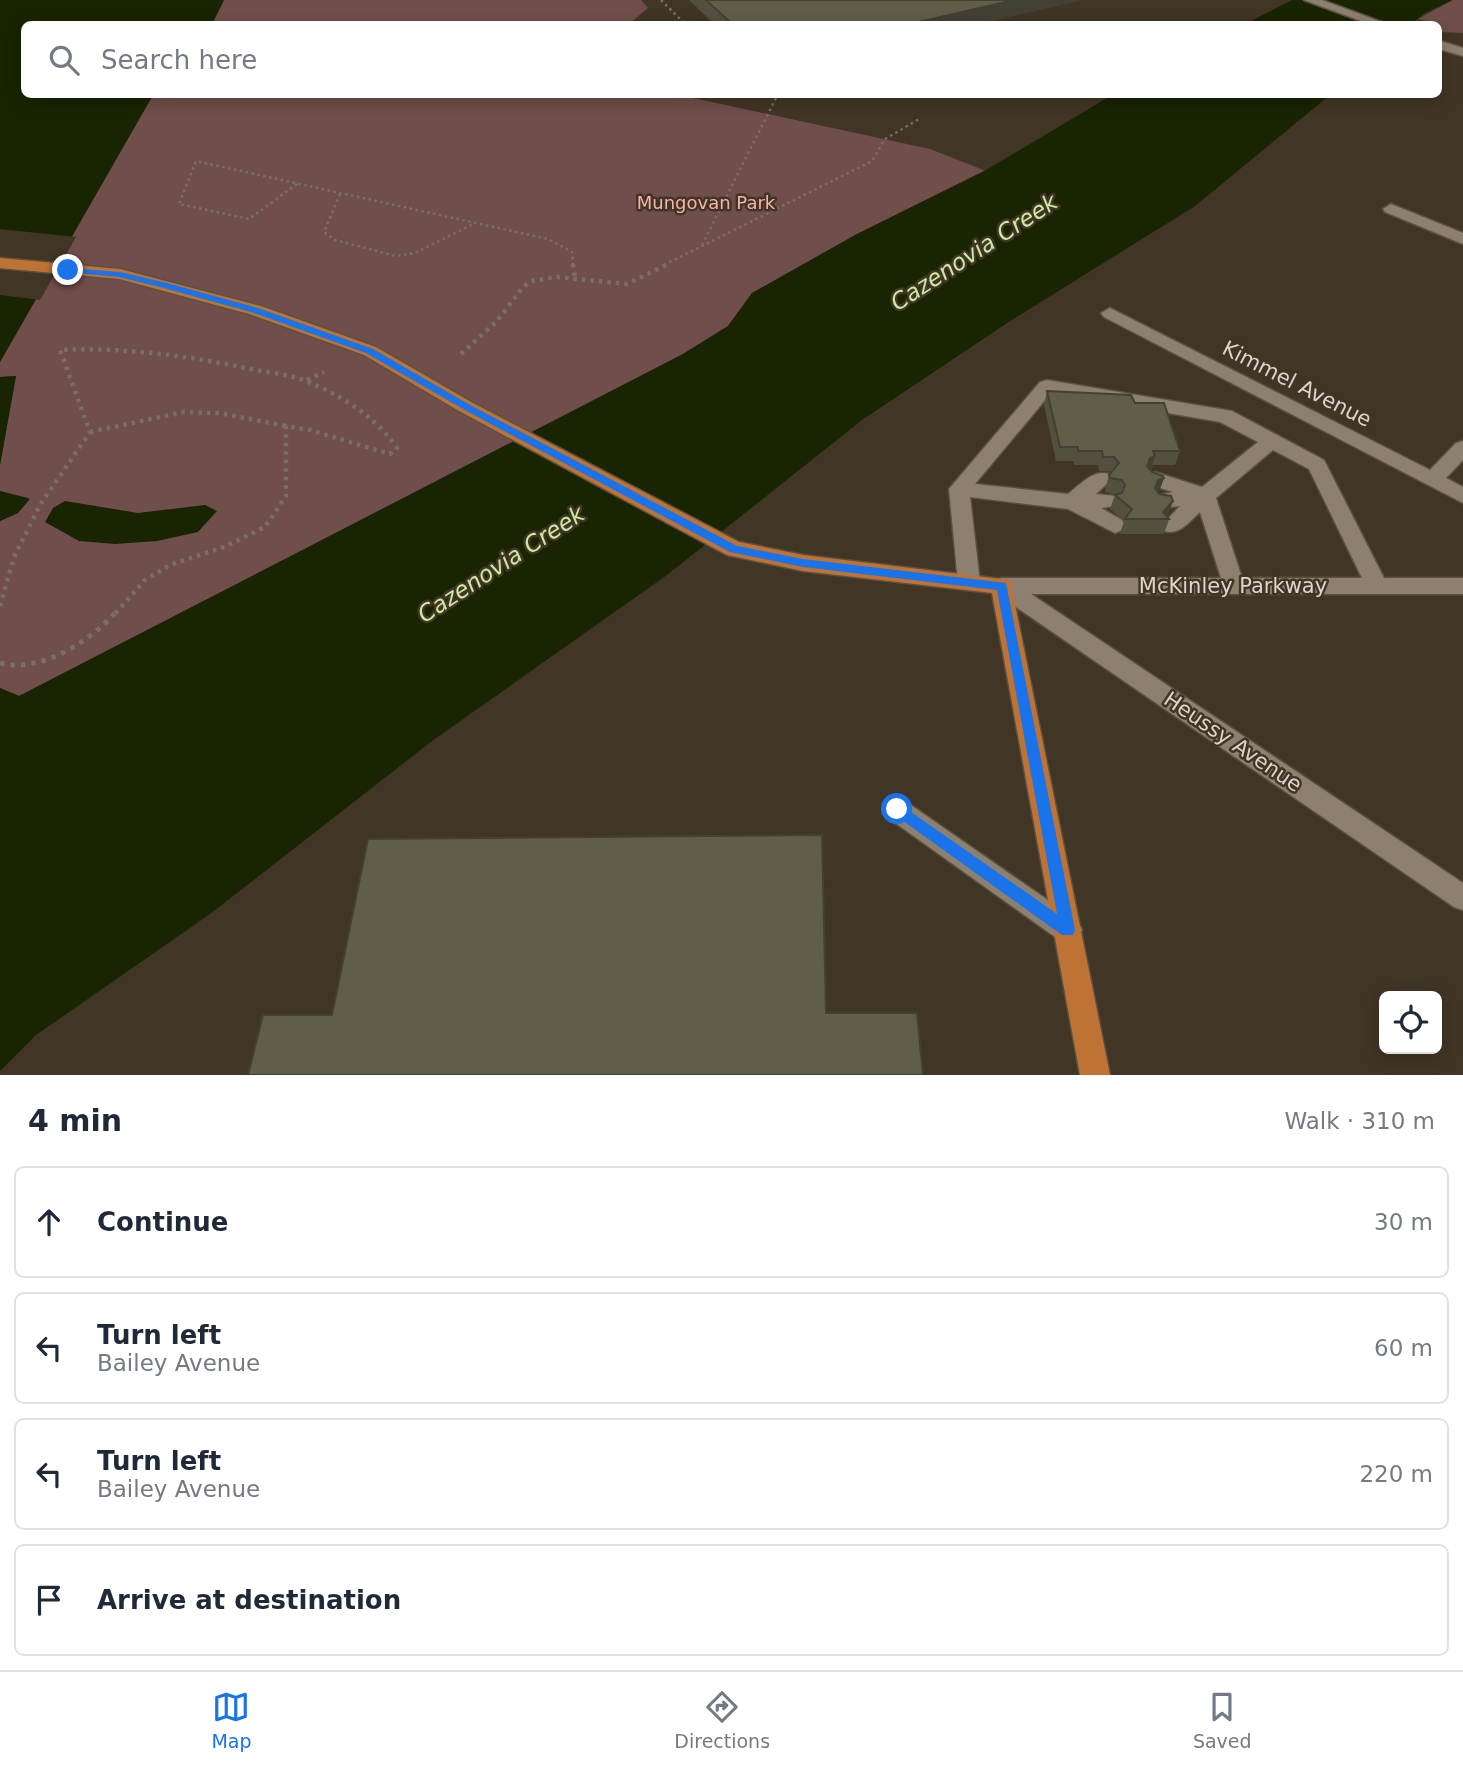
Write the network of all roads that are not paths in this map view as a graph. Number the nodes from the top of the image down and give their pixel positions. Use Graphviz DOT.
graph roads {
  1 [pos="1310,0"];
  2 [pos="1371,21"];
  3 [pos="1442,45"];
  4 [pos="1463,52"];
  5 [pos="1391,209"];
  6 [pos="1463,239"];
  7 [pos="0,263"];
  8 [pos="1110,313"];
  9 [pos="1272,441"];
  10 [pos="1463,447"];
  11 [pos="1102,479"];
  12 [pos="1155,479"];
  13 [pos="1432,480"];
  14 [pos="959,489"];
  15 [pos="1205,496"];
  16 [pos="1463,496"];
  17 [pos="1108,501"];
  18 [pos="1162,501"];
  19 [pos="1072,502"];
  20 [pos="1115,525"];
  21 [pos="1171,526"];
  22 [pos="969,582"];
  23 [pos="1002,586"];
  24 [pos="1234,586"];
  25 [pos="1377,586"];
  26 [pos="1461,589"];
  27 [pos="897,809"];
  28 [pos="1463,898"];
  29 [pos="1068,930"];
  30 [pos="1095,1075"];
  1 -- 2 [label="street"];
  3 -- 4 [label="street"];
  5 -- 6 [label="street"];
  7 -- 22 [label="main road"];
  8 -- 13 [label="street, Kimmel Avenue"];
  9 -- 14 [label="street"];
  9 -- 15 [label="street"];
  9 -- 25 [label="street"];
  10 -- 13 [label="street"];
  11 -- 19 [label="street"];
  12 -- 15 [label="street"];
  13 -- 16 [label="street, Kimmel Avenue"];
  14 -- 19 [label="street"];
  14 -- 22 [label="street"];
  15 -- 18 [label="street"];
  15 -- 21 [label="street"];
  15 -- 24 [label="street"];
  17 -- 19 [label="street"];
  19 -- 20 [label="street"];
  22 -- 23 [label="main road"];
  23 -- 24 [label="street, McKinley Parkway"];
  23 -- 28 [label="street, Heussy Avenue"];
  23 -- 29 [label="main road"];
  24 -- 25 [label="street, McKinley Parkway"];
  25 -- 26 [label="street, McKinley Parkway"];
  27 -- 29 [label="street"];
  29 -- 30 [label="main road"];
}
